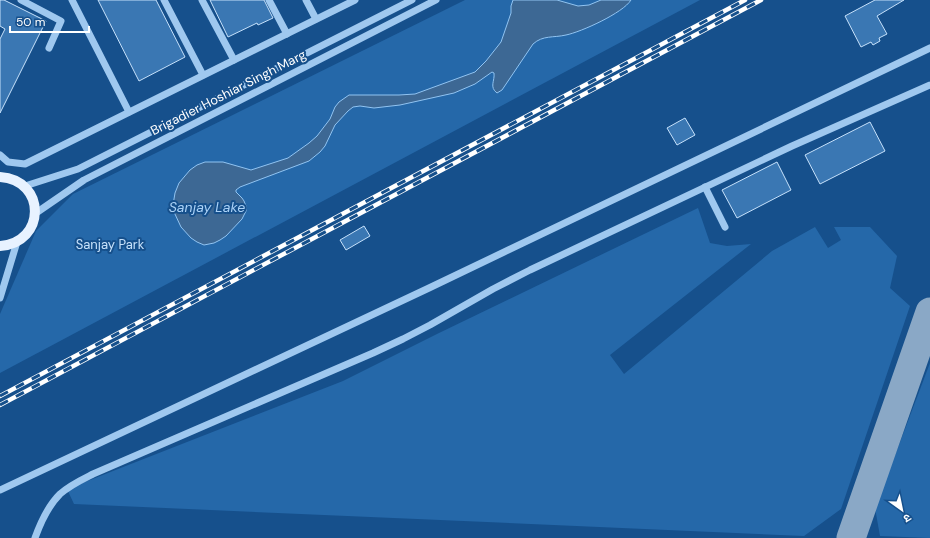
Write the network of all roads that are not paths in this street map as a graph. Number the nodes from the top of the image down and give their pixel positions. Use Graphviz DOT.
graph roads {
  1 [pos="21,0"];
  2 [pos="72,0"];
  3 [pos="164,0"];
  4 [pos="202,0"];
  5 [pos="269,0"];
  6 [pos="306,0"];
  7 [pos="355,0"];
  8 [pos="412,0"];
  9 [pos="436,0"];
  10 [pos="316,19"];
  11 [pos="287,34"];
  12 [pos="49,48"];
  13 [pos="930,48"];
  14 [pos="234,60"];
  15 [pos="203,75"];
  16 [pos="930,85"];
  17 [pos="129,112"];
  18 [pos="0,155"];
  19 [pos="0,177"];
  20 [pos="25,186"];
  21 [pos="705,187"];
  22 [pos="36,213"];
  23 [pos="725,227"];
  24 [pos="17,242"];
  25 [pos="0,246"];
  26 [pos="0,298"];
  27 [pos="0,490"];
  28 [pos="35,538"];
  1 -- 12 [label="street"];
  2 -- 17 [label="street"];
  3 -- 15 [label="street"];
  4 -- 14 [label="street"];
  5 -- 11 [label="street"];
  6 -- 10 [label="street"];
  7 -- 10 [label="street"];
  8 -- 20 [label="street, Brigadier Hoshiar Singh Marg"];
  9 -- 22 [label="street, Brigadier Hoshiar Singh Marg"];
  10 -- 11 [label="street"];
  11 -- 14 [label="street"];
  13 -- 27 [label="street"];
  14 -- 15 [label="street"];
  15 -- 17 [label="street"];
  16 -- 21 [label="street"];
  17 -- 18 [label="street"];
  19 -- 20 [label="main road"];
  20 -- 22 [label="main road"];
  21 -- 23 [label="street"];
  21 -- 28 [label="street"];
  22 -- 24 [label="main road"];
  24 -- 25 [label="main road"];
  24 -- 26 [label="street"];
}
